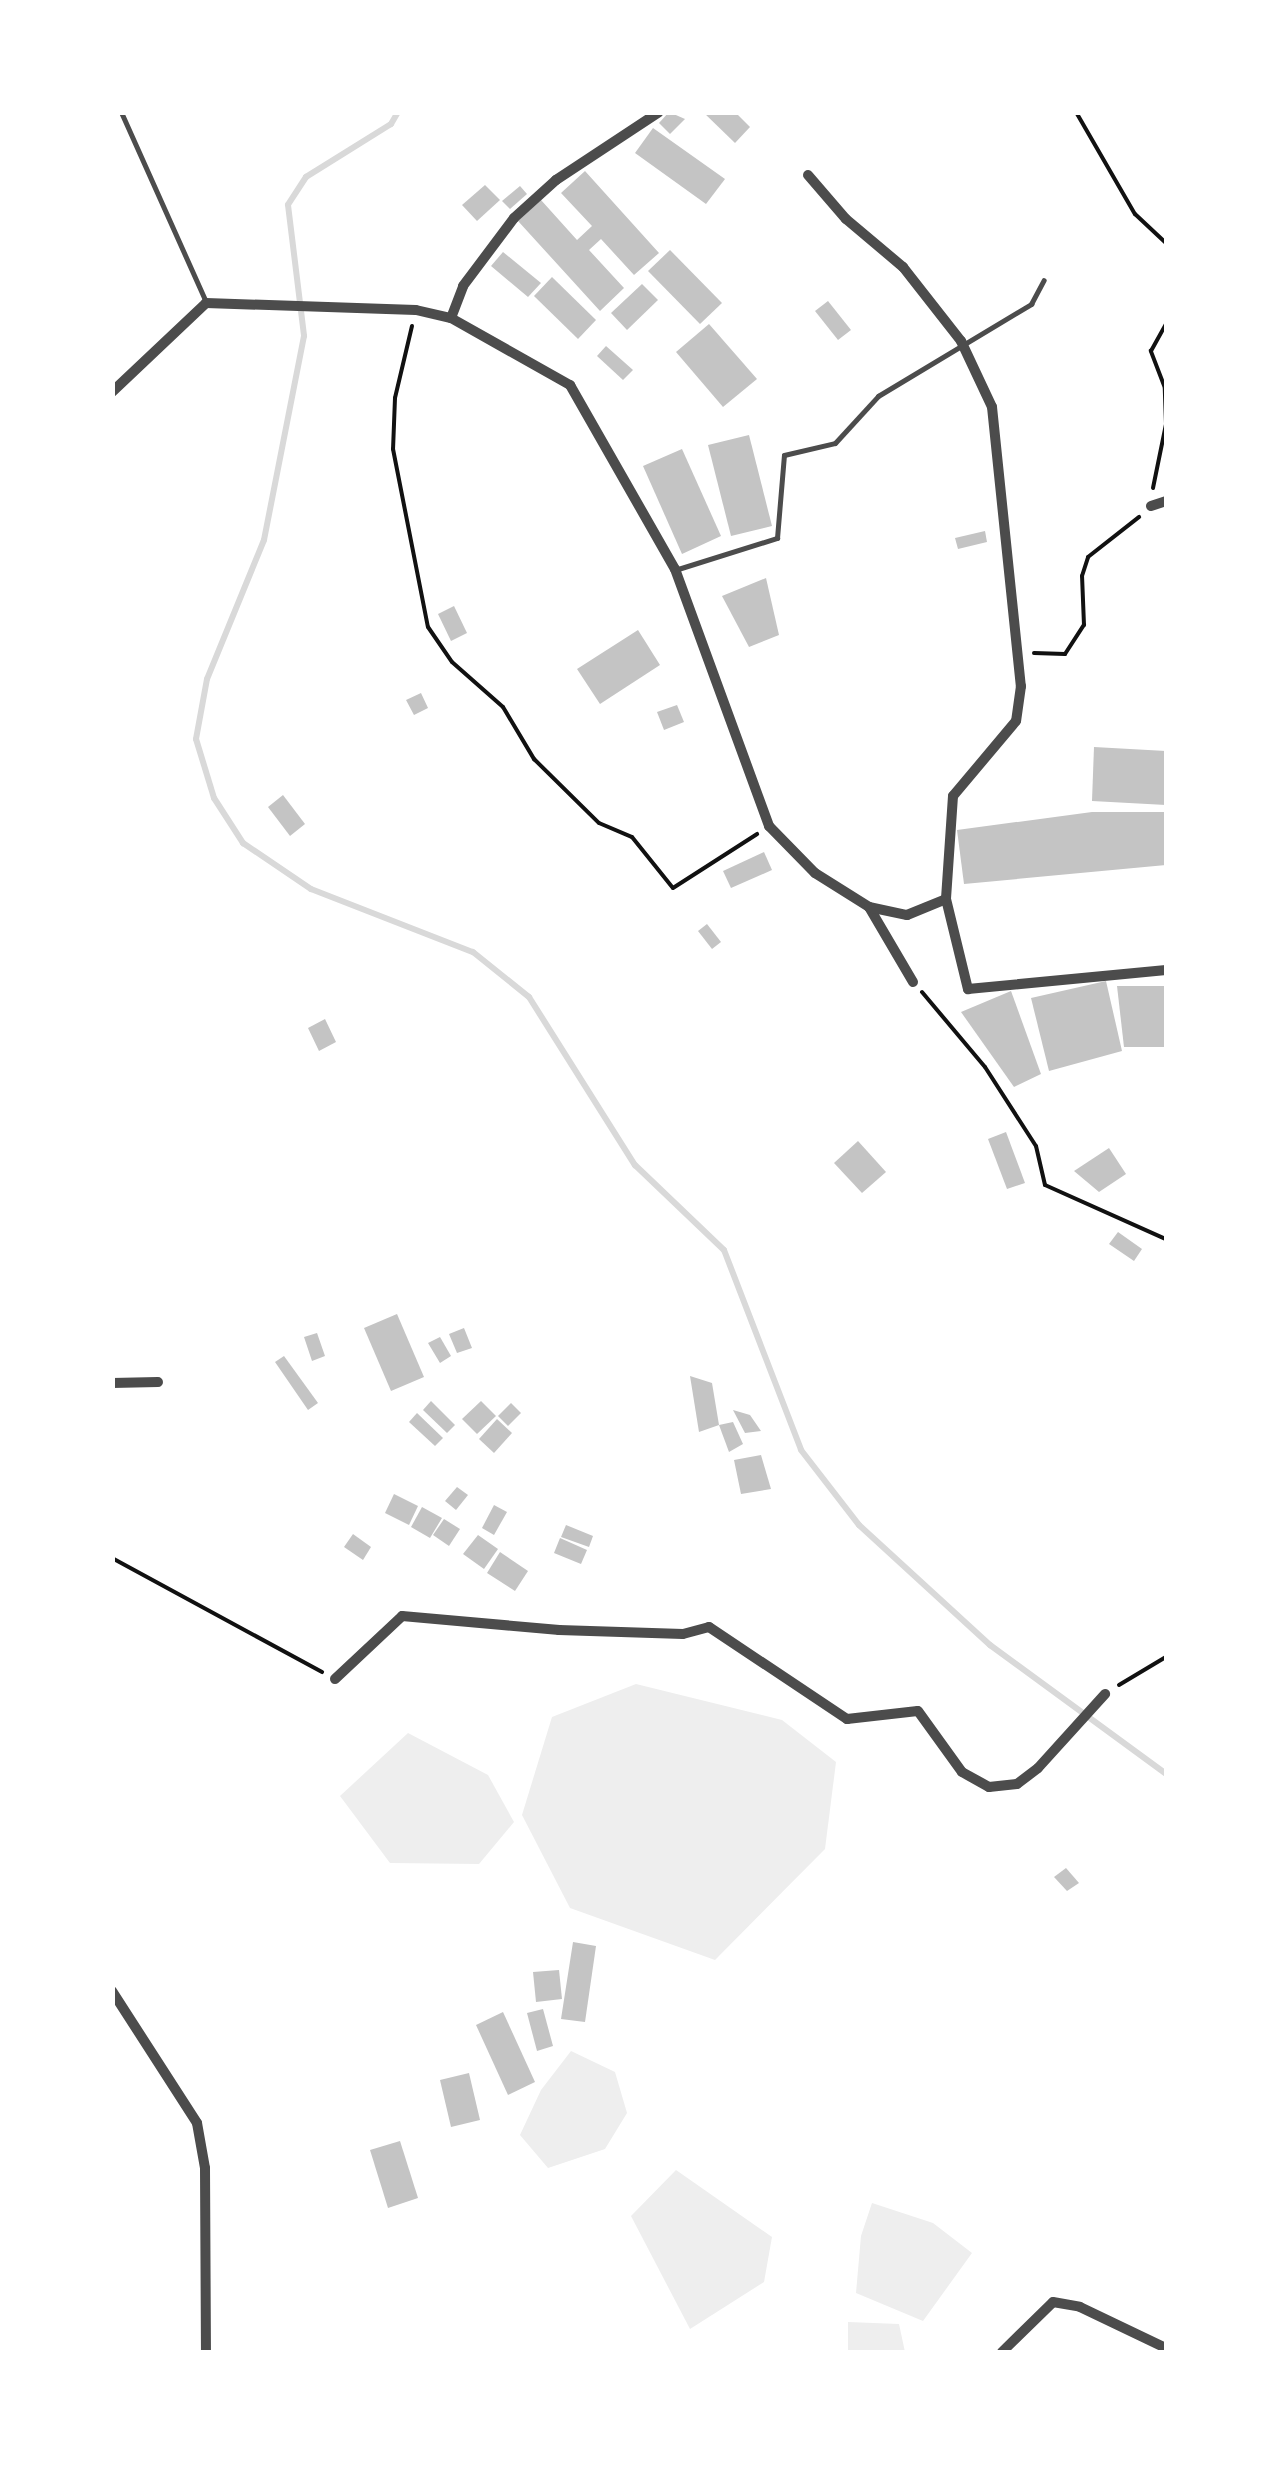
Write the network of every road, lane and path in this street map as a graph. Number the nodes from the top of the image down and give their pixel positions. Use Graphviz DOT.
graph roads {
  1 [pos="121,112"];
  2 [pos="659,112"];
  3 [pos="1076,112"];
  4 [pos="808,175"];
  5 [pos="1166,243"];
  6 [pos="1044,280"];
  7 [pos="206,303"];
  8 [pos="416,310"];
  9 [pos="452,318"];
  10 [pos="1166,324"];
  11 [pos="961,341"];
  12 [pos="112,392"];
  13 [pos="1166,501"];
  14 [pos="1151,506"];
  15 [pos="675,569"];
  16 [pos="1019,653"];
  17 [pos="769,826"];
  18 [pos="946,899"];
  19 [pos="869,907"];
  20 [pos="1166,970"];
  21 [pos="913,982"];
  22 [pos="1166,1239"];
  23 [pos="158,1382"];
  24 [pos="112,1383"];
  25 [pos="112,1558"];
  26 [pos="1166,1657"];
  27 [pos="335,1679"];
  28 [pos="1105,1694"];
  29 [pos="112,1992"];
  30 [pos="1166,2348"];
  31 [pos="206,2352"];
  32 [pos="1002,2352"];
  1 -- 7 [label="lane"];
  2 -- 9 [label="street"];
  3 -- 5 [label="path"];
  4 -- 11 [label="street"];
  6 -- 11 [label="lane"];
  7 -- 8 [label="street"];
  7 -- 12 [label="street"];
  8 -- 9 [label="street"];
  8 -- 17 [label="path"];
  9 -- 15 [label="street"];
  10 -- 14 [label="path"];
  11 -- 15 [label="lane"];
  11 -- 16 [label="street"];
  13 -- 14 [label="street"];
  14 -- 16 [label="path"];
  15 -- 17 [label="street"];
  16 -- 18 [label="street"];
  17 -- 19 [label="street"];
  18 -- 19 [label="street"];
  18 -- 20 [label="street"];
  19 -- 21 [label="street"];
  21 -- 22 [label="path"];
  23 -- 24 [label="street"];
  25 -- 27 [label="path"];
  26 -- 28 [label="path"];
  27 -- 28 [label="street"];
  29 -- 31 [label="street"];
  30 -- 32 [label="street"];
}
